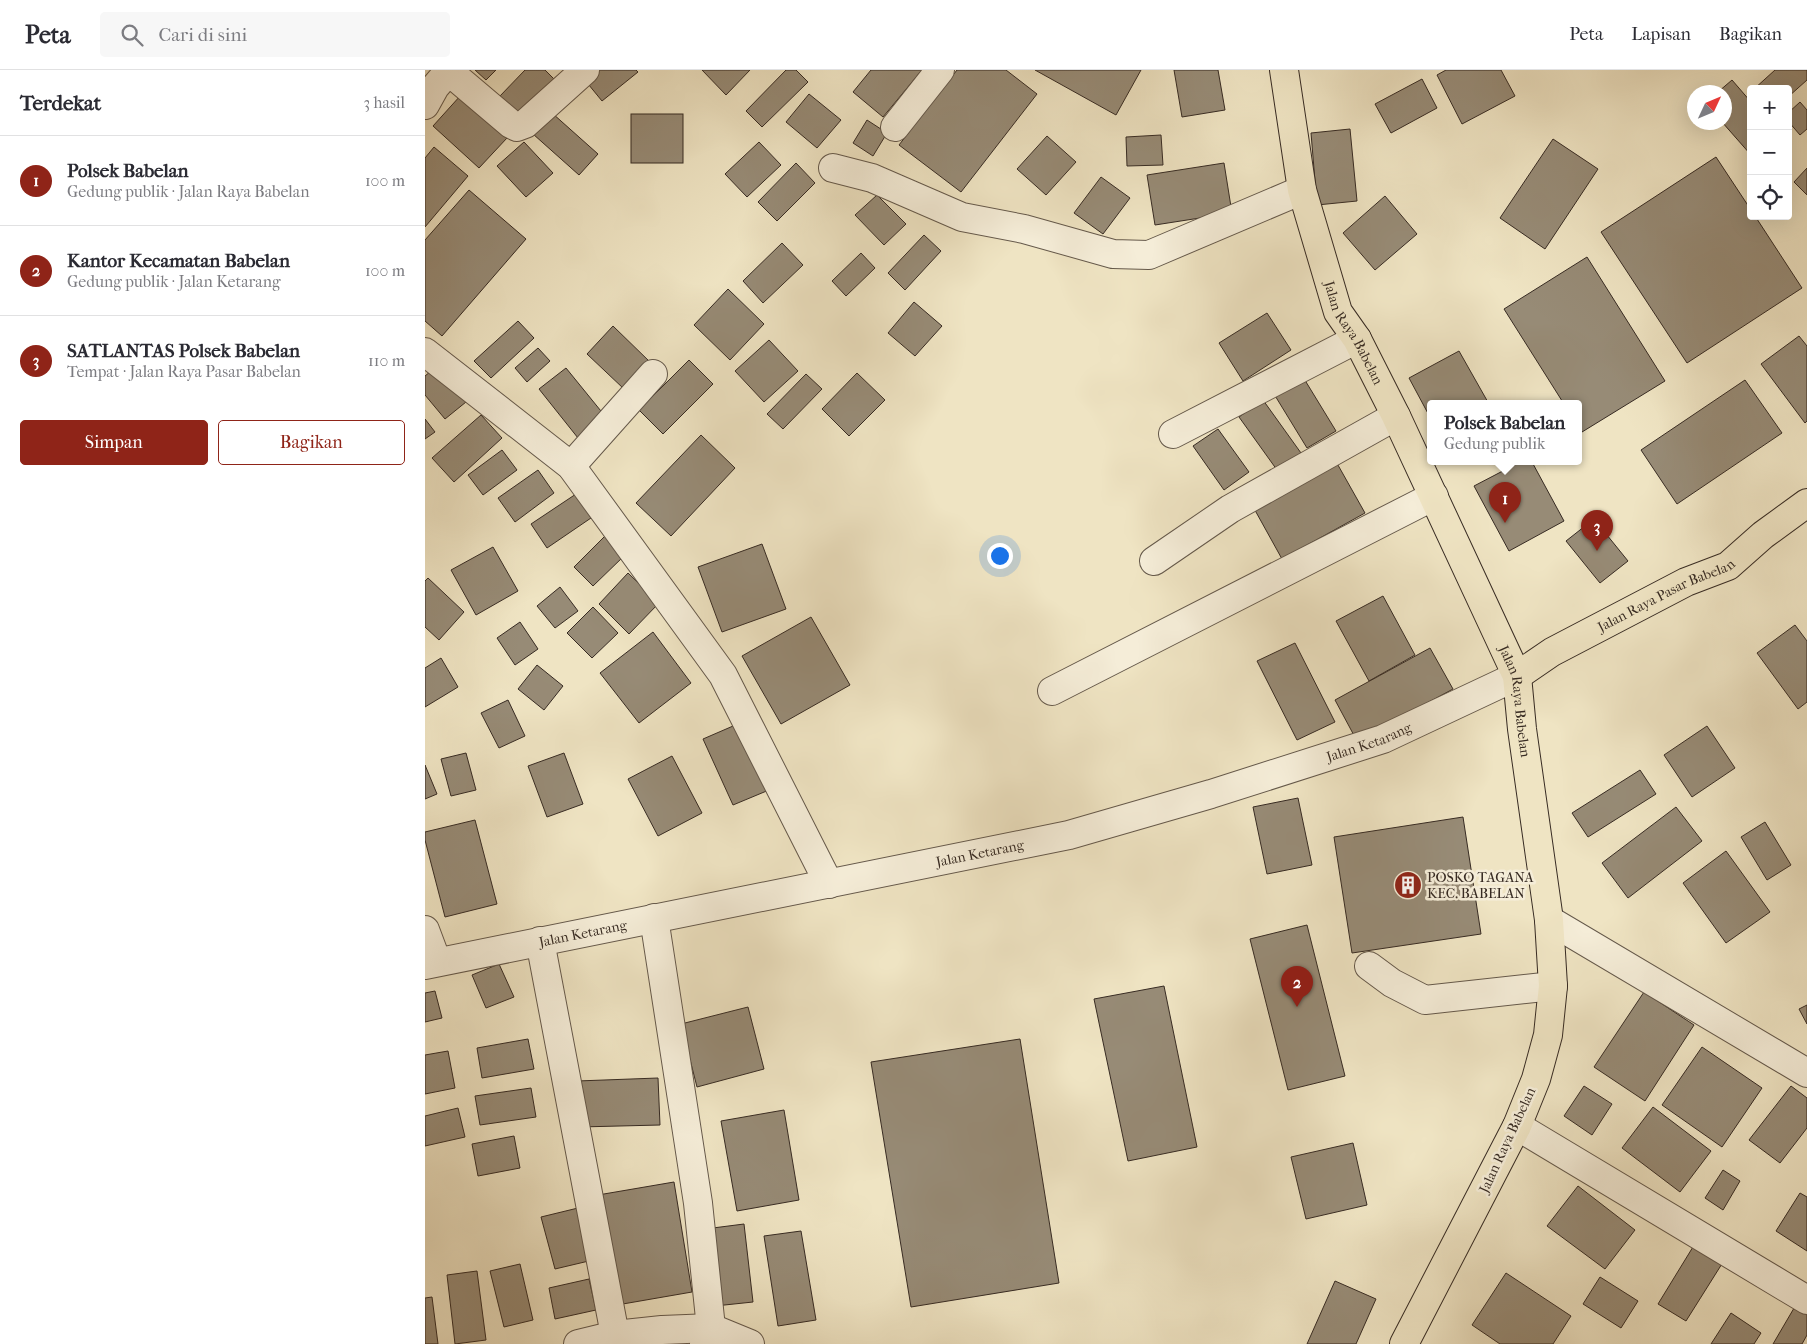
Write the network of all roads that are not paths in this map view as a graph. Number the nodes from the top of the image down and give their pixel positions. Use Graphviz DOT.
graph roads {
  1 [pos="585,70"];
  2 [pos="940,70"];
  3 [pos="1285,70"];
  4 [pos="446,72"];
  5 [pos="425,105"];
  6 [pos="895,127"];
  7 [pos="833,168"];
  8 [pos="1302,190"];
  9 [pos="1357,339"];
  10 [pos="425,352"];
  11 [pos="653,374"];
  12 [pos="1396,416"];
  13 [pos="1173,434"];
  14 [pos="571,466"];
  15 [pos="1433,496"];
  16 [pos="1807,503"];
  17 [pos="1154,561"];
  18 [pos="1517,676"];
  19 [pos="1052,691"];
  20 [pos="829,884"];
  21 [pos="653,918"];
  22 [pos="1549,920"];
  23 [pos="425,930"];
  24 [pos="540,941"];
  25 [pos="431,963"];
  26 [pos="1369,966"];
  27 [pos="1553,986"];
  28 [pos="1807,1073"];
  29 [pos="1517,1126"];
  30 [pos="1807,1300"];
  31 [pos="615,1335"];
  32 [pos="707,1336"];
  33 [pos="579,1344"];
  34 [pos="750,1344"];
  35 [pos="1404,1344"];
  1 -- 4 [label="street"];
  2 -- 6 [label="street"];
  3 -- 8 [label="main road, Jalan Raya Babelan"];
  4 -- 5 [label="street"];
  7 -- 8 [label="street"];
  8 -- 9 [label="main road, Jalan Raya Babelan"];
  9 -- 12 [label="main road, Jalan Raya Babelan"];
  9 -- 13 [label="street"];
  10 -- 14 [label="street"];
  11 -- 14 [label="street"];
  12 -- 15 [label="main road, Jalan Raya Babelan"];
  12 -- 17 [label="street"];
  14 -- 20 [label="street"];
  15 -- 18 [label="main road, Jalan Raya Babelan"];
  15 -- 19 [label="street"];
  16 -- 18 [label="main road, Jalan Raya Pasar Babelan"];
  18 -- 20 [label="street, Jalan Ketarang"];
  18 -- 22 [label="main road, Jalan Raya Babelan"];
  20 -- 21 [label="street, Jalan Ketarang"];
  21 -- 24 [label="street, Jalan Ketarang"];
  21 -- 32 [label="street"];
  22 -- 27 [label="main road, Jalan Raya Babelan"];
  22 -- 28 [label="street"];
  23 -- 25 [label="street"];
  24 -- 25 [label="street, Jalan Ketarang"];
  24 -- 31 [label="street"];
  26 -- 27 [label="street"];
  27 -- 29 [label="main road, Jalan Raya Babelan"];
  29 -- 30 [label="street"];
  29 -- 35 [label="main road, Jalan Raya Babelan"];
  31 -- 32 [label="street"];
  31 -- 33 [label="street"];
  32 -- 34 [label="street"];
}
